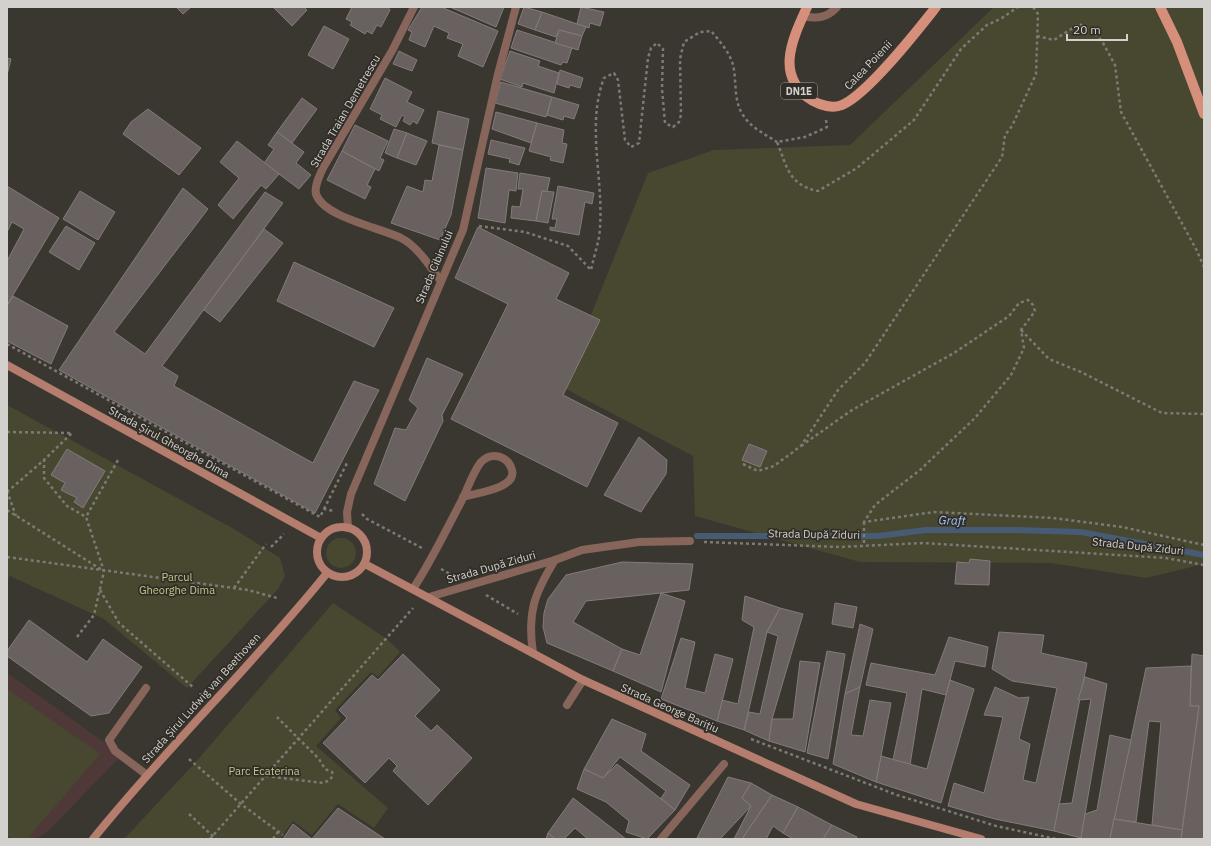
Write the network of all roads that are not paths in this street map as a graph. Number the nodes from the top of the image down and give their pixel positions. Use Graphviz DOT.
graph roads {
  1 [pos="414,7"];
  2 [pos="516,7"];
  3 [pos="837,7"];
  4 [pos="936,7"];
  5 [pos="1160,7"];
  6 [pos="805,12"];
  7 [pos="1204,114"];
  8 [pos="440,280"];
  9 [pos="7,365"];
  10 [pos="463,497"];
  11 [pos="348,528"];
  12 [pos="321,538"];
  13 [pos="690,541"];
  14 [pos="555,560"];
  15 [pos="365,564"];
  16 [pos="327,573"];
  17 [pos="413,589"];
  18 [pos="429,597"];
  19 [pos="533,653"];
  20 [pos="583,680"];
  21 [pos="146,688"];
  22 [pos="567,705"];
  23 [pos="724,764"];
  24 [pos="146,775"];
  25 [pos="93,839"];
  26 [pos="661,839"];
  27 [pos="980,839"];
  1 -- 8 [label="street, Strada Traian Demetrescu"];
  2 -- 8 [label="street, Strada Cibinului"];
  3 -- 6 [label="street"];
  4 -- 6 [label="main road, Calea Poienii / DN1E"];
  5 -- 7 [label="main road"];
  8 -- 11 [label="street, Strada Cibinului"];
  9 -- 12 [label="street, Strada Șirul Gheorghe Dima"];
  10 -- 10 [label="street"];
  10 -- 17 [label="street"];
  11 -- 12 [label="street"];
  11 -- 15 [label="street"];
  12 -- 16 [label="street"];
  13 -- 14 [label="street, Strada După Ziduri"];
  14 -- 18 [label="street, Strada După Ziduri"];
  14 -- 19 [label="street"];
  15 -- 16 [label="street"];
  15 -- 17 [label="street, Strada George Barițiu"];
  16 -- 24 [label="street, Strada Șirul Ludwig van Beethoven"];
  17 -- 18 [label="street, Strada George Barițiu"];
  18 -- 19 [label="street, Strada George Barițiu"];
  19 -- 20 [label="street, Strada George Barițiu"];
  20 -- 22 [label="street"];
  20 -- 27 [label="street, Strada George Barițiu"];
  21 -- 24 [label="street"];
  23 -- 26 [label="street"];
  24 -- 25 [label="street, Strada Șirul Ludwig van Beethoven"];
}
